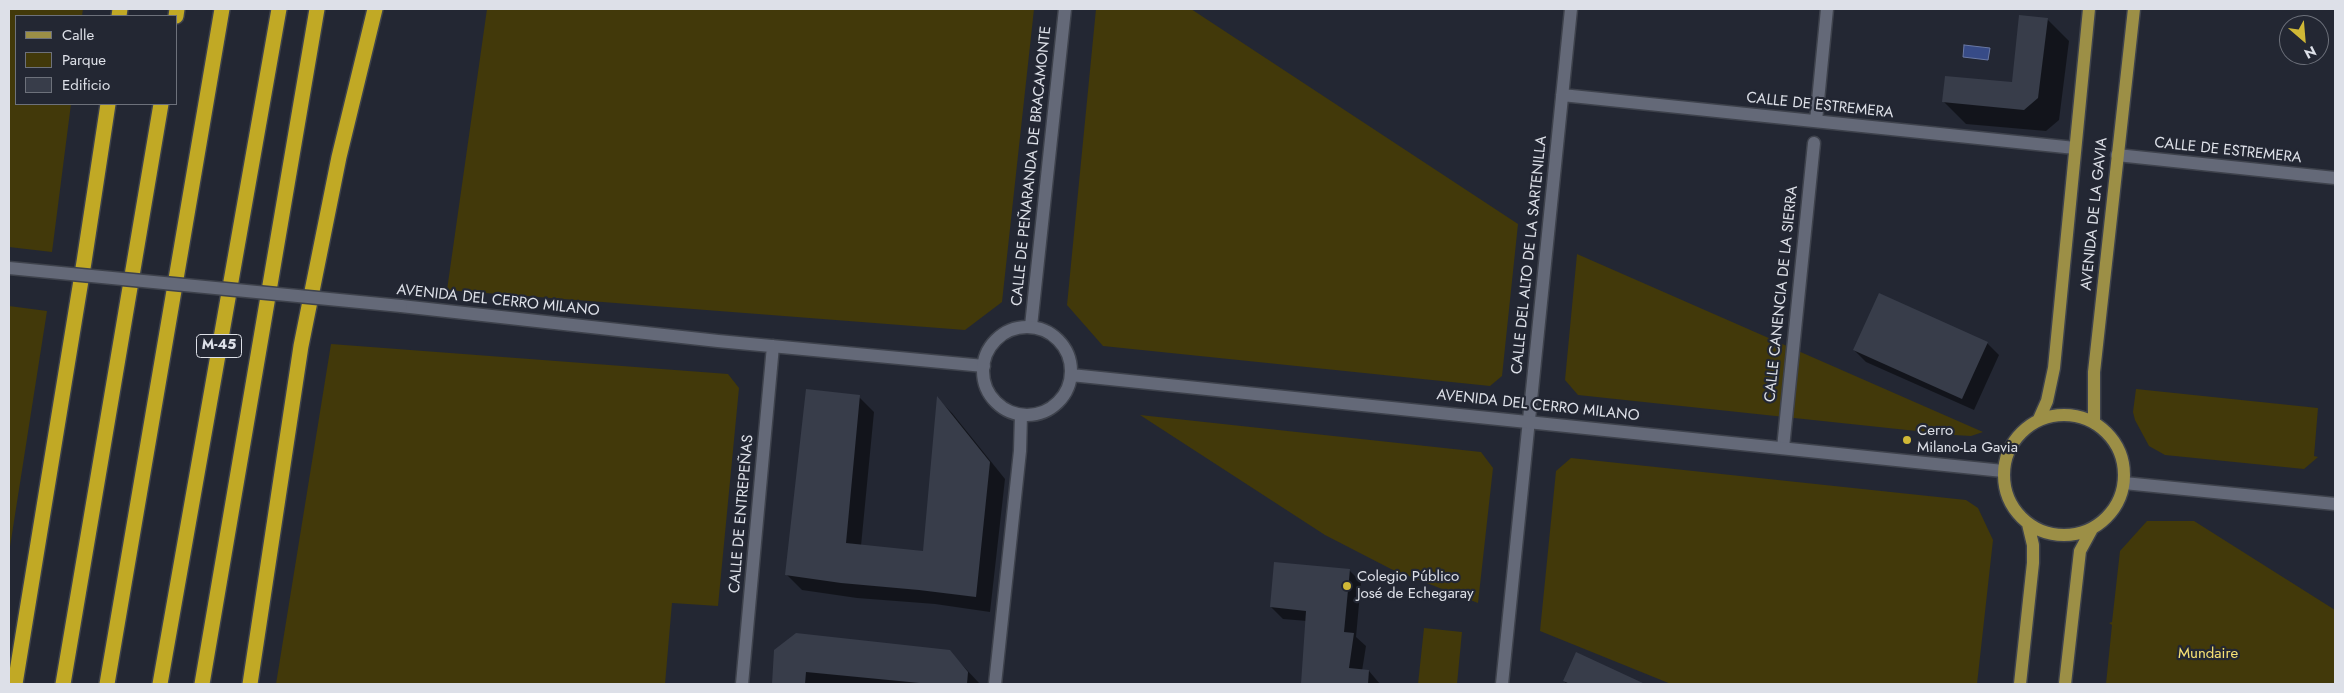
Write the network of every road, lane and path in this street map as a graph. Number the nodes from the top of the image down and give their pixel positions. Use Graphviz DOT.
graph roads {
  1 [pos="222,9"];
  2 [pos="279,9"];
  3 [pos="317,9"];
  4 [pos="325,9"];
  5 [pos="375,9"];
  6 [pos="1065,9"];
  7 [pos="1571,9"];
  8 [pos="1827,9"];
  9 [pos="2090,9"];
  10 [pos="2134,9"];
  11 [pos="1562,95"];
  12 [pos="108,105"];
  13 [pos="160,108"];
  14 [pos="1816,121"];
  15 [pos="294,142"];
  16 [pos="1814,144"];
  17 [pos="2075,148"];
  18 [pos="2117,155"];
  19 [pos="2335,178"];
  20 [pos="9,268"];
  21 [pos="1031,326"];
  22 [pos="773,346"];
  23 [pos="984,366"];
  24 [pos="1071,374"];
  25 [pos="1021,415"];
  26 [pos="2039,419"];
  27 [pos="1529,421"];
  28 [pos="2094,422"];
  29 [pos="1783,448"];
  30 [pos="2003,471"];
  31 [pos="2124,483"];
  32 [pos="2335,504"];
  33 [pos="2028,524"];
  34 [pos="2092,529"];
  35 [pos="14,684"];
  36 [pos="63,684"];
  37 [pos="107,684"];
  38 [pos="160,684"];
  39 [pos="202,684"];
  40 [pos="250,684"];
  41 [pos="742,684"];
  42 [pos="995,684"];
  43 [pos="1502,684"];
  44 [pos="2020,684"];
  45 [pos="2065,684"];
  1 -- 37 [label="highway"];
  2 -- 38 [label="highway, M-45"];
  3 -- 15 [label="highway"];
  4 -- 15 [label="highway"];
  5 -- 40 [label="highway"];
  6 -- 21 [label="street, CALLE DE PEÑARANDA DE BRACAMONTE"];
  7 -- 11 [label="street, CALLE DEL ALTO DE LA SARTENILLA"];
  8 -- 14 [label="street"];
  9 -- 17 [label="main road, AVENIDA DE LA GAVIA"];
  10 -- 18 [label="main road, AVENIDA DE LA GAVIA"];
  11 -- 14 [label="street, CALLE DE ESTREMERA"];
  11 -- 27 [label="street, CALLE DEL ALTO DE LA SARTENILLA"];
  12 -- 35 [label="highway"];
  13 -- 36 [label="highway"];
  14 -- 17 [label="street, CALLE DE ESTREMERA"];
  15 -- 39 [label="highway"];
  16 -- 29 [label="street, CALLE CANENCIA DE LA SIERRA"];
  17 -- 26 [label="main road, AVENIDA DE LA GAVIA"];
  18 -- 19 [label="street, CALLE DE ESTREMERA"];
  18 -- 28 [label="main road, AVENIDA DE LA GAVIA"];
  20 -- 22 [label="street, AVENIDA DEL CERRO MILANO, bridge"];
  21 -- 23 [label="street"];
  21 -- 24 [label="street"];
  22 -- 23 [label="street, AVENIDA DEL CERRO MILANO"];
  22 -- 41 [label="street, CALLE DE ENTREPEÑAS"];
  23 -- 25 [label="street"];
  24 -- 25 [label="street"];
  24 -- 27 [label="street, AVENIDA DEL CERRO MILANO"];
  25 -- 42 [label="street"];
  26 -- 28 [label="main road"];
  26 -- 30 [label="main road"];
  27 -- 29 [label="street, AVENIDA DEL CERRO MILANO"];
  27 -- 43 [label="street, CALLE DEL ALTO DE LA SARTENILLA"];
  28 -- 31 [label="main road"];
  29 -- 30 [label="street, AVENIDA DEL CERRO MILANO"];
  30 -- 33 [label="main road"];
  31 -- 32 [label="street"];
  31 -- 34 [label="main road"];
  33 -- 34 [label="main road"];
  33 -- 44 [label="main road"];
  34 -- 45 [label="main road"];
}
